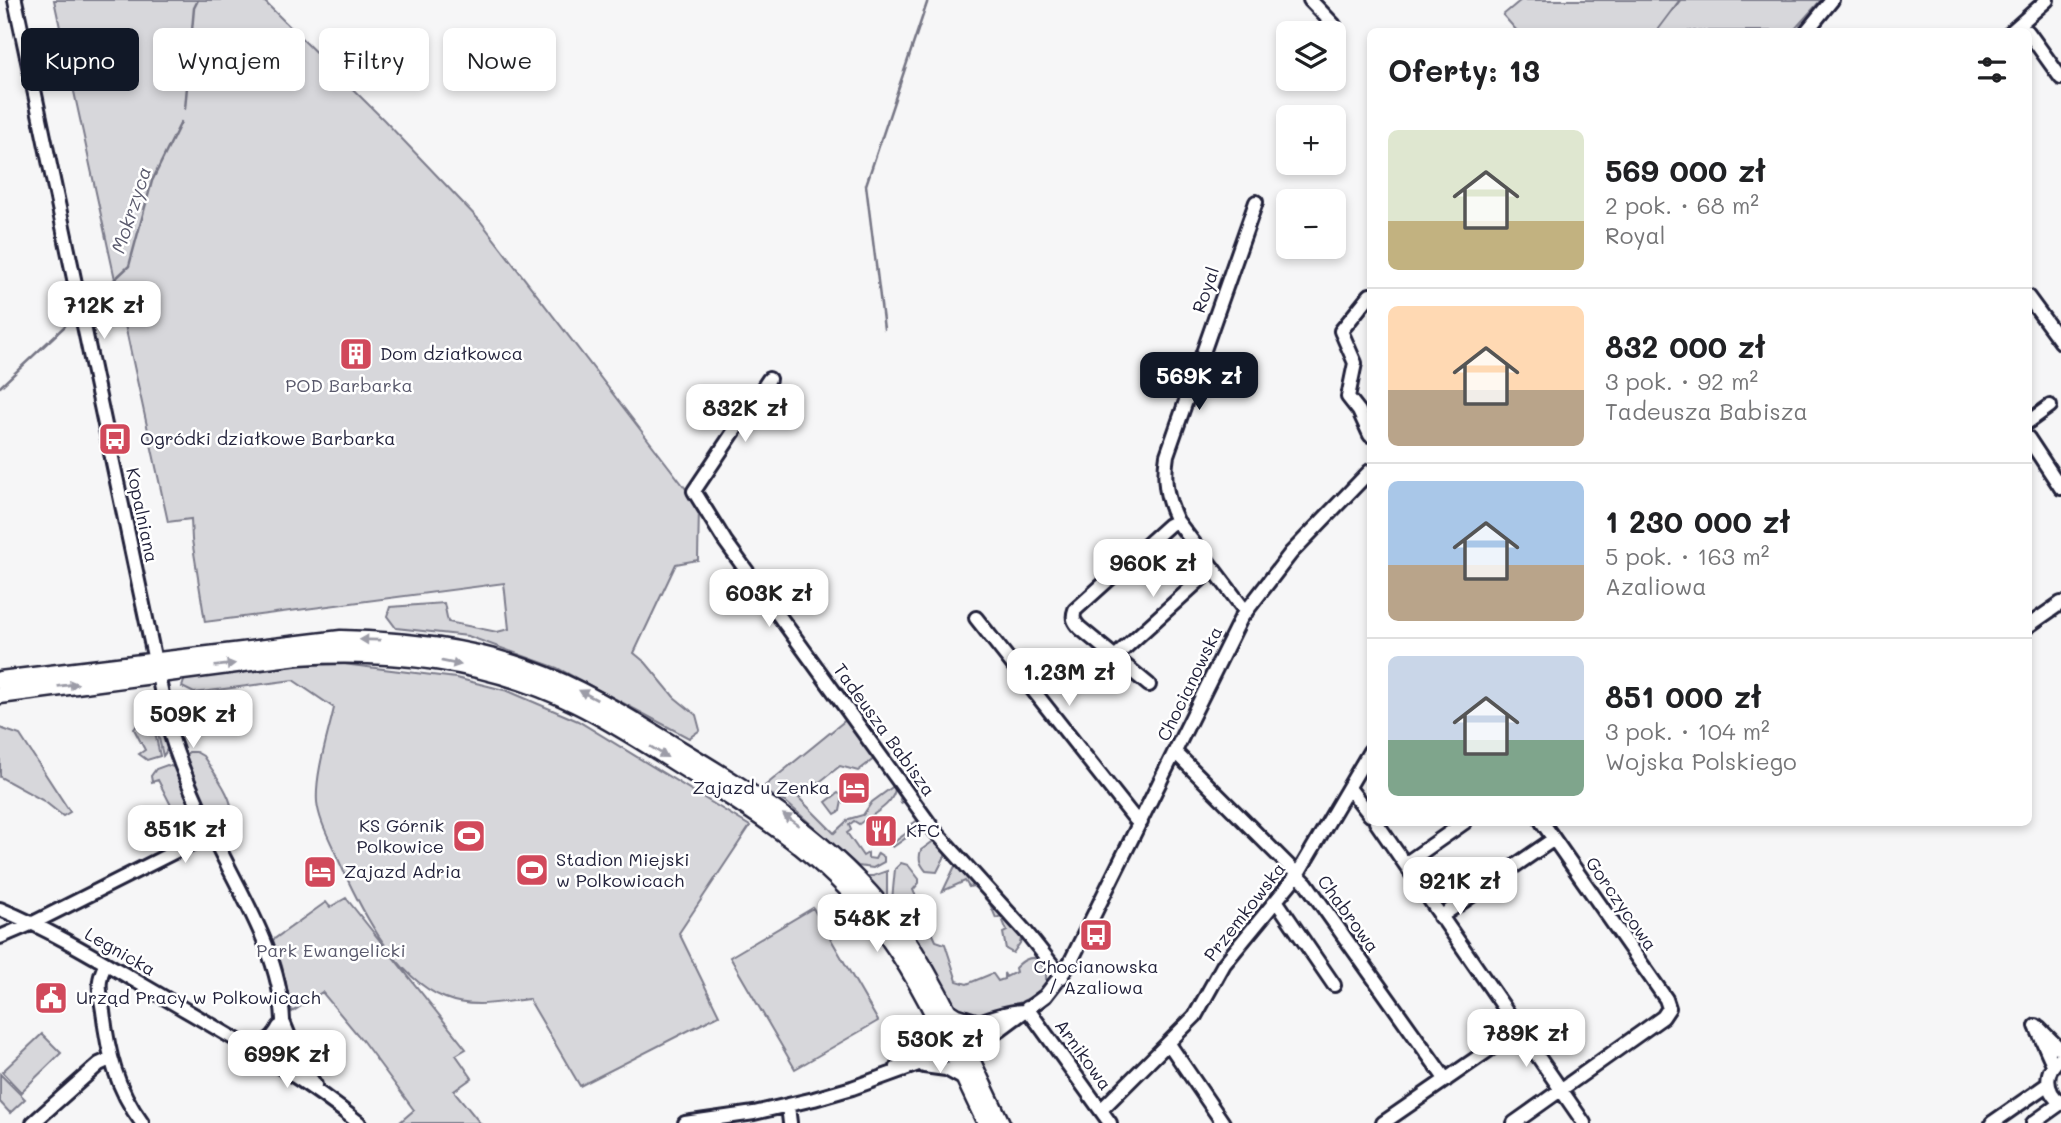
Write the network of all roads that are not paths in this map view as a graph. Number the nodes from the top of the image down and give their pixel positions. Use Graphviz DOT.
graph roads {
  1 [pos="15,0"];
  2 [pos="1310,0"];
  3 [pos="1832,0"];
  4 [pos="2047,0"];
  5 [pos="1330,21"];
  6 [pos="1809,28"];
  7 [pos="2023,28"];
  8 [pos="2032,42"];
  9 [pos="2061,78"];
  10 [pos="1256,202"];
  11 [pos="1367,299"];
  12 [pos="2032,302"];
  13 [pos="2061,342"];
  14 [pos="769,379"];
  15 [pos="2050,406"];
  16 [pos="2032,419"];
  17 [pos="1367,428"];
  18 [pos="2032,444"];
  19 [pos="1367,474"];
  20 [pos="2061,488"];
  21 [pos="1177,521"];
  22 [pos="1213,568"];
  23 [pos="2061,603"];
  24 [pos="1246,612"];
  25 [pos="976,618"];
  26 [pos="2032,623"];
  27 [pos="1116,656"];
  28 [pos="156,666"];
  29 [pos="0,680"];
  30 [pos="1149,685"];
  31 [pos="0,695"];
  32 [pos="1175,753"];
  33 [pos="1367,756"];
  34 [pos="1349,788"];
  35 [pos="1367,811"];
  36 [pos="1141,822"];
  37 [pos="1379,826"];
  38 [pos="1459,826"];
  39 [pos="1545,826"];
  40 [pos="212,833"];
  41 [pos="1554,839"];
  42 [pos="1405,864"];
  43 [pos="1297,876"];
  44 [pos="1277,902"];
  45 [pos="1,910"];
  46 [pos="1440,917"];
  47 [pos="33,923"];
  48 [pos="2,937"];
  49 [pos="106,964"];
  50 [pos="1062,977"];
  51 [pos="1334,985"];
  52 [pos="1026,1010"];
  53 [pos="941,1014"];
  54 [pos="283,1021"];
  55 [pos="982,1023"];
  56 [pos="1518,1029"];
  57 [pos="987,1039"];
  58 [pos="243,1044"];
  59 [pos="955,1044"];
  60 [pos="1169,1044"];
  61 [pos="923,1049"];
  62 [pos="2061,1051"];
  63 [pos="110,1059"];
  64 [pos="270,1060"];
  65 [pos="2057,1061"];
  66 [pos="917,1065"];
  67 [pos="970,1076"];
  68 [pos="879,1078"];
  69 [pos="1446,1080"];
  70 [pos="2048,1084"];
  71 [pos="1560,1090"];
  72 [pos="322,1094"];
  73 [pos="2061,1103"];
  74 [pos="788,1106"];
  75 [pos="1101,1110"];
  76 [pos="33,1123"];
  77 [pos="142,1123"];
  78 [pos="359,1123"];
  79 [pos="685,1123"];
  80 [pos="790,1123"];
  81 [pos="986,1123"];
  82 [pos="1001,1123"];
  83 [pos="1110,1123"];
  84 [pos="1223,1123"];
  85 [pos="1383,1123"];
  86 [pos="1514,1123"];
  87 [pos="1584,1123"];
  88 [pos="1992,1123"];
  89 [pos="2033,1123"];
  1 -- 28 [label="street, Kopalniana"];
  2 -- 5 [label="street"];
  3 -- 6 [label="street"];
  4 -- 7 [label="street"];
  8 -- 9 [label="street"];
  10 -- 21 [label="street, Royal"];
  11 -- 17 [label="street"];
  12 -- 13 [label="street"];
  14 -- 50 [label="street, Tadeusza Babisza"];
  15 -- 16 [label="street"];
  18 -- 20 [label="street"];
  19 -- 24 [label="street, Chocianowska"];
  21 -- 22 [label="street, Royal"];
  21 -- 27 [label="street"];
  22 -- 24 [label="street, Royal"];
  22 -- 27 [label="street"];
  23 -- 26 [label="street"];
  24 -- 32 [label="street, Chocianowska"];
  25 -- 36 [label="street"];
  27 -- 30 [label="street"];
  28 -- 29 [label="main road"];
  31 -- 28 [label="main road, one-way"];
  28 -- 40 [label="street, Kopalniana"];
  28 -- 53 [label="main road"];
  32 -- 36 [label="street, Chocianowska"];
  32 -- 43 [label="street, Chabrowa"];
  33 -- 34 [label="street, Przemkowska"];
  34 -- 35 [label="street"];
  34 -- 43 [label="street, Przemkowska"];
  36 -- 50 [label="street, Chocianowska"];
  37 -- 42 [label="street"];
  38 -- 42 [label="street"];
  39 -- 41 [label="street, Gorczycowa"];
  40 -- 47 [label="street"];
  40 -- 54 [label="street, Kopalniana"];
  41 -- 46 [label="street"];
  41 -- 71 [label="street, Gorczycowa"];
  42 -- 46 [label="street"];
  43 -- 44 [label="street, Przemkowska"];
  43 -- 69 [label="street, Chabrowa"];
  44 -- 51 [label="street"];
  44 -- 60 [label="street, Przemkowska"];
  45 -- 47 [label="street, Legnicka"];
  45 -- 48 [label="street"];
  46 -- 56 [label="street"];
  47 -- 48 [label="street"];
  47 -- 49 [label="street, Legnicka"];
  49 -- 58 [label="street, Legnicka"];
  49 -- 63 [label="street"];
  50 -- 52 [label="street, Chocianowska"];
  52 -- 55 [label="street"];
  52 -- 57 [label="street, Chocianowska"];
  52 -- 75 [label="street, Arnikowa"];
  53 -- 55 [label="street"];
  53 -- 59 [label="main road"];
  53 -- 61 [label="street"];
  54 -- 58 [label="street"];
  54 -- 64 [label="street, Kopalniana"];
  54 -- 72 [label="street"];
  55 -- 59 [label="street"];
  56 -- 69 [label="street"];
  56 -- 71 [label="street"];
  57 -- 59 [label="street, Chocianowska"];
  57 -- 67 [label="street"];
  58 -- 64 [label="street, Legnicka"];
  59 -- 61 [label="street"];
  59 -- 66 [label="street"];
  59 -- 67 [label="main road"];
  60 -- 75 [label="street, Przemkowska"];
  60 -- 84 [label="street"];
  61 -- 68 [label="street"];
  62 -- 65 [label="street"];
  63 -- 76 [label="street"];
  63 -- 77 [label="street"];
  64 -- 72 [label="street, Legnicka"];
  65 -- 70 [label="street"];
  66 -- 67 [label="street"];
  66 -- 68 [label="street"];
  67 -- 81 [label="main road"];
  67 -- 82 [label="main road"];
  68 -- 74 [label="street"];
  69 -- 85 [label="street"];
  70 -- 73 [label="street"];
  70 -- 88 [label="street"];
  71 -- 86 [label="street"];
  71 -- 87 [label="street"];
  72 -- 78 [label="street, Legnicka"];
  73 -- 89 [label="street"];
  74 -- 79 [label="street"];
  74 -- 80 [label="street"];
  75 -- 83 [label="street, Arnikowa"];
}
